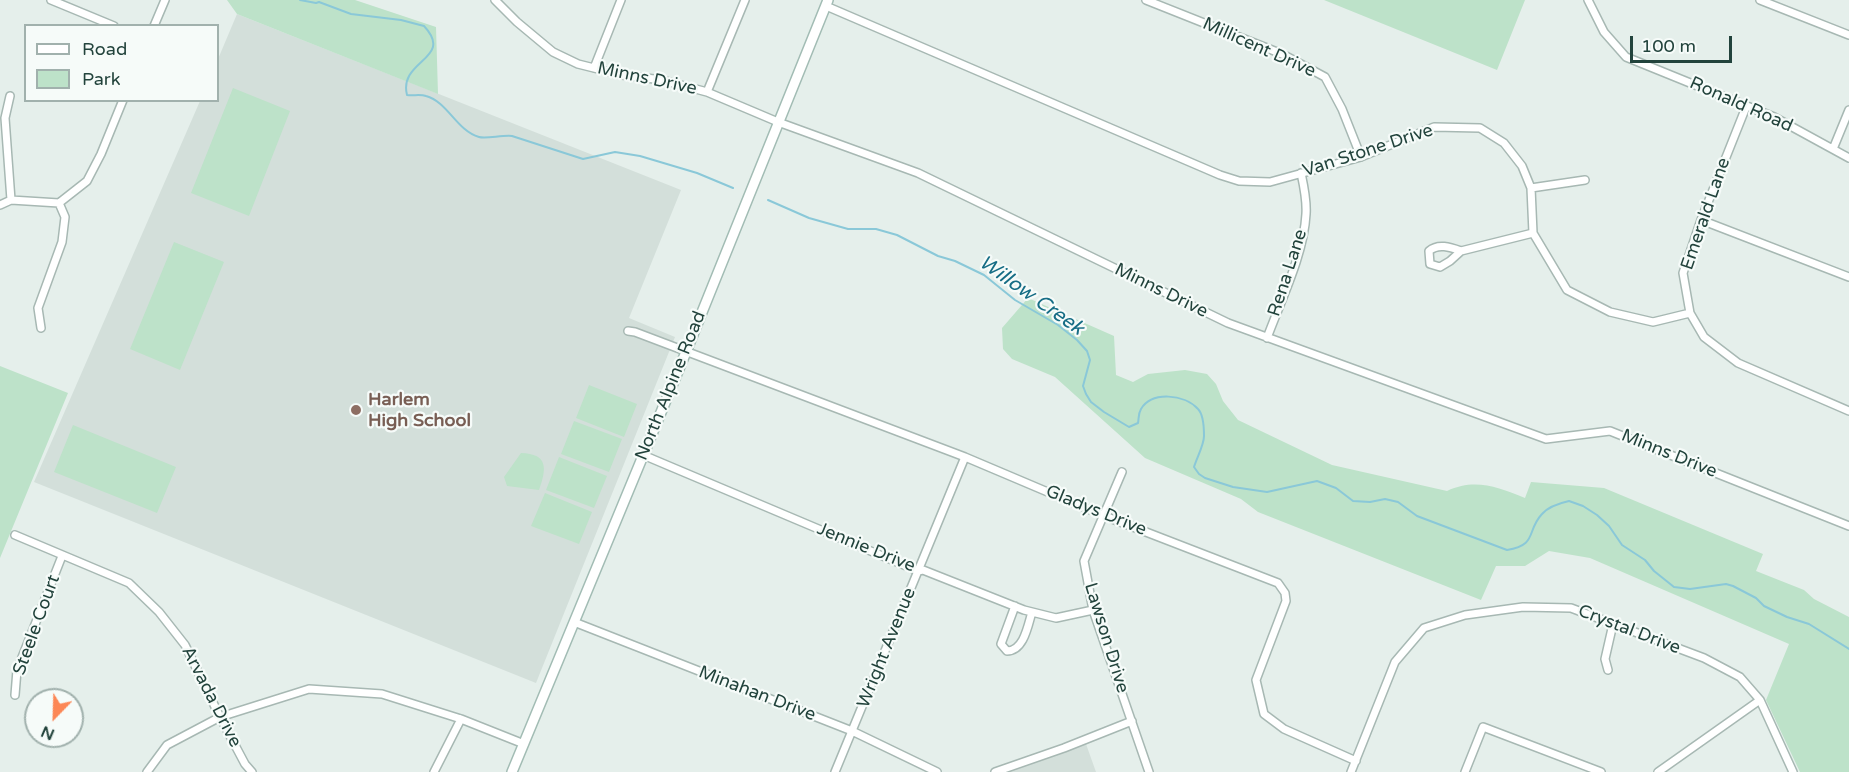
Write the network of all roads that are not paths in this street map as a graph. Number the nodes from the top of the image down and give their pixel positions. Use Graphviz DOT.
graph roads {
  1 [pos="51,0"];
  2 [pos="165,0"];
  3 [pos="495,0"];
  4 [pos="621,0"];
  5 [pos="745,0"];
  6 [pos="1146,0"];
  7 [pos="1760,0"];
  8 [pos="1588,1"];
  9 [pos="827,3"];
  10 [pos="109,24"];
  11 [pos="155,24"];
  12 [pos="1849,35"];
  13 [pos="594,68"];
  14 [pos="706,92"];
  15 [pos="10,96"];
  16 [pos="122,102"];
  17 [pos="1746,107"];
  18 [pos="1849,110"];
  19 [pos="778,122"];
  20 [pos="1833,149"];
  21 [pos="1360,157"];
  22 [pos="1849,158"];
  23 [pos="1301,173"];
  24 [pos="1585,180"];
  25 [pos="1532,188"];
  26 [pos="11,200"];
  27 [pos="59,203"];
  28 [pos="0,205"];
  29 [pos="1701,220"];
  30 [pos="1533,233"];
  31 [pos="1461,251"];
  32 [pos="1849,277"];
  33 [pos="1690,313"];
  34 [pos="41,328"];
  35 [pos="628,331"];
  36 [pos="1267,338"];
  37 [pos="686,352"];
  38 [pos="1849,411"];
  39 [pos="643,455"];
  40 [pos="965,457"];
  41 [pos="1122,472"];
  42 [pos="1102,515"];
  43 [pos="1849,526"];
  44 [pos="15,535"];
  45 [pos="62,556"];
  46 [pos="918,571"];
  47 [pos="1015,606"];
  48 [pos="1093,609"];
  49 [pos="1032,612"];
  50 [pos="574,622"];
  51 [pos="1613,624"];
  52 [pos="1608,670"];
  53 [pos="15,695"];
  54 [pos="1760,700"];
  55 [pos="220,717"];
  56 [pos="461,719"];
  57 [pos="1132,721"];
  58 [pos="852,731"];
  59 [pos="524,744"];
  60 [pos="1356,761"];
  61 [pos="147,772"];
  62 [pos="252,772"];
  63 [pos="434,772"];
  64 [pos="512,772"];
  65 [pos="835,772"];
  66 [pos="938,772"];
  67 [pos="994,772"];
  68 [pos="1149,772"];
  69 [pos="1351,772"];
  70 [pos="1465,772"];
  71 [pos="1601,772"];
  72 [pos="1658,772"];
  73 [pos="1793,772"];
  1 -- 10 [label="street"];
  2 -- 11 [label="street"];
  3 -- 13 [label="street, Minns Drive"];
  4 -- 13 [label="street"];
  5 -- 14 [label="street"];
  6 -- 21 [label="street, Millicent Drive"];
  7 -- 12 [label="street"];
  8 -- 17 [label="street, Ronald Road"];
  9 -- 19 [label="main road, North Alpine Road"];
  9 -- 23 [label="street, Van Stone Drive"];
  13 -- 14 [label="street, Minns Drive"];
  14 -- 19 [label="street, Minns Drive"];
  15 -- 26 [label="street"];
  16 -- 27 [label="street"];
  17 -- 20 [label="street, Ronald Road"];
  17 -- 29 [label="street, Emerald Lane"];
  18 -- 20 [label="street"];
  19 -- 36 [label="street, Minns Drive"];
  19 -- 37 [label="main road, North Alpine Road"];
  20 -- 22 [label="street, Ronald Road"];
  21 -- 23 [label="street, Van Stone Drive"];
  21 -- 25 [label="street, Van Stone Drive"];
  23 -- 36 [label="street, Rena Lane"];
  24 -- 25 [label="street"];
  25 -- 30 [label="street, Van Stone Drive"];
  26 -- 27 [label="street"];
  26 -- 28 [label="street"];
  27 -- 34 [label="street"];
  29 -- 32 [label="street"];
  29 -- 33 [label="street, Emerald Lane"];
  30 -- 31 [label="street"];
  30 -- 33 [label="street"];
  33 -- 38 [label="street, Emerald Lane"];
  35 -- 37 [label="street, Gladys Drive"];
  36 -- 43 [label="street, Minns Drive"];
  37 -- 39 [label="main road, North Alpine Road"];
  37 -- 40 [label="street, Gladys Drive"];
  39 -- 46 [label="street, Jennie Drive"];
  39 -- 50 [label="main road, North Alpine Road"];
  40 -- 42 [label="street, Gladys Drive"];
  40 -- 46 [label="street, Wright Avenue"];
  41 -- 42 [label="street, Lawson Drive"];
  42 -- 48 [label="street, Lawson Drive"];
  42 -- 60 [label="street, Gladys Drive"];
  44 -- 45 [label="street, Arvada Drive"];
  45 -- 53 [label="street, Steele Court"];
  45 -- 55 [label="street, Arvada Drive"];
  46 -- 47 [label="street, Jennie Drive"];
  46 -- 58 [label="street, Wright Avenue"];
  47 -- 49 [label="street, Jennie Drive"];
  47 -- 49 [label="street"];
  48 -- 49 [label="street, Jennie Drive"];
  48 -- 57 [label="street, Lawson Drive"];
  50 -- 58 [label="street, Minahan Drive"];
  50 -- 59 [label="main road, North Alpine Road"];
  51 -- 52 [label="street"];
  51 -- 54 [label="street, Crystal Drive"];
  51 -- 60 [label="street, Crystal Drive"];
  54 -- 72 [label="street"];
  54 -- 73 [label="street, Crystal Drive"];
  55 -- 56 [label="street"];
  55 -- 61 [label="street"];
  55 -- 62 [label="street, Arvada Drive"];
  56 -- 59 [label="street"];
  56 -- 63 [label="street"];
  57 -- 67 [label="street"];
  57 -- 68 [label="street, Lawson Drive"];
  58 -- 65 [label="street, Wright Avenue"];
  58 -- 66 [label="street, Minahan Drive"];
  59 -- 64 [label="main road, North Alpine Road"];
  60 -- 69 [label="street, Crystal Drive"];
  70 -- 71 [label="street"];
}
